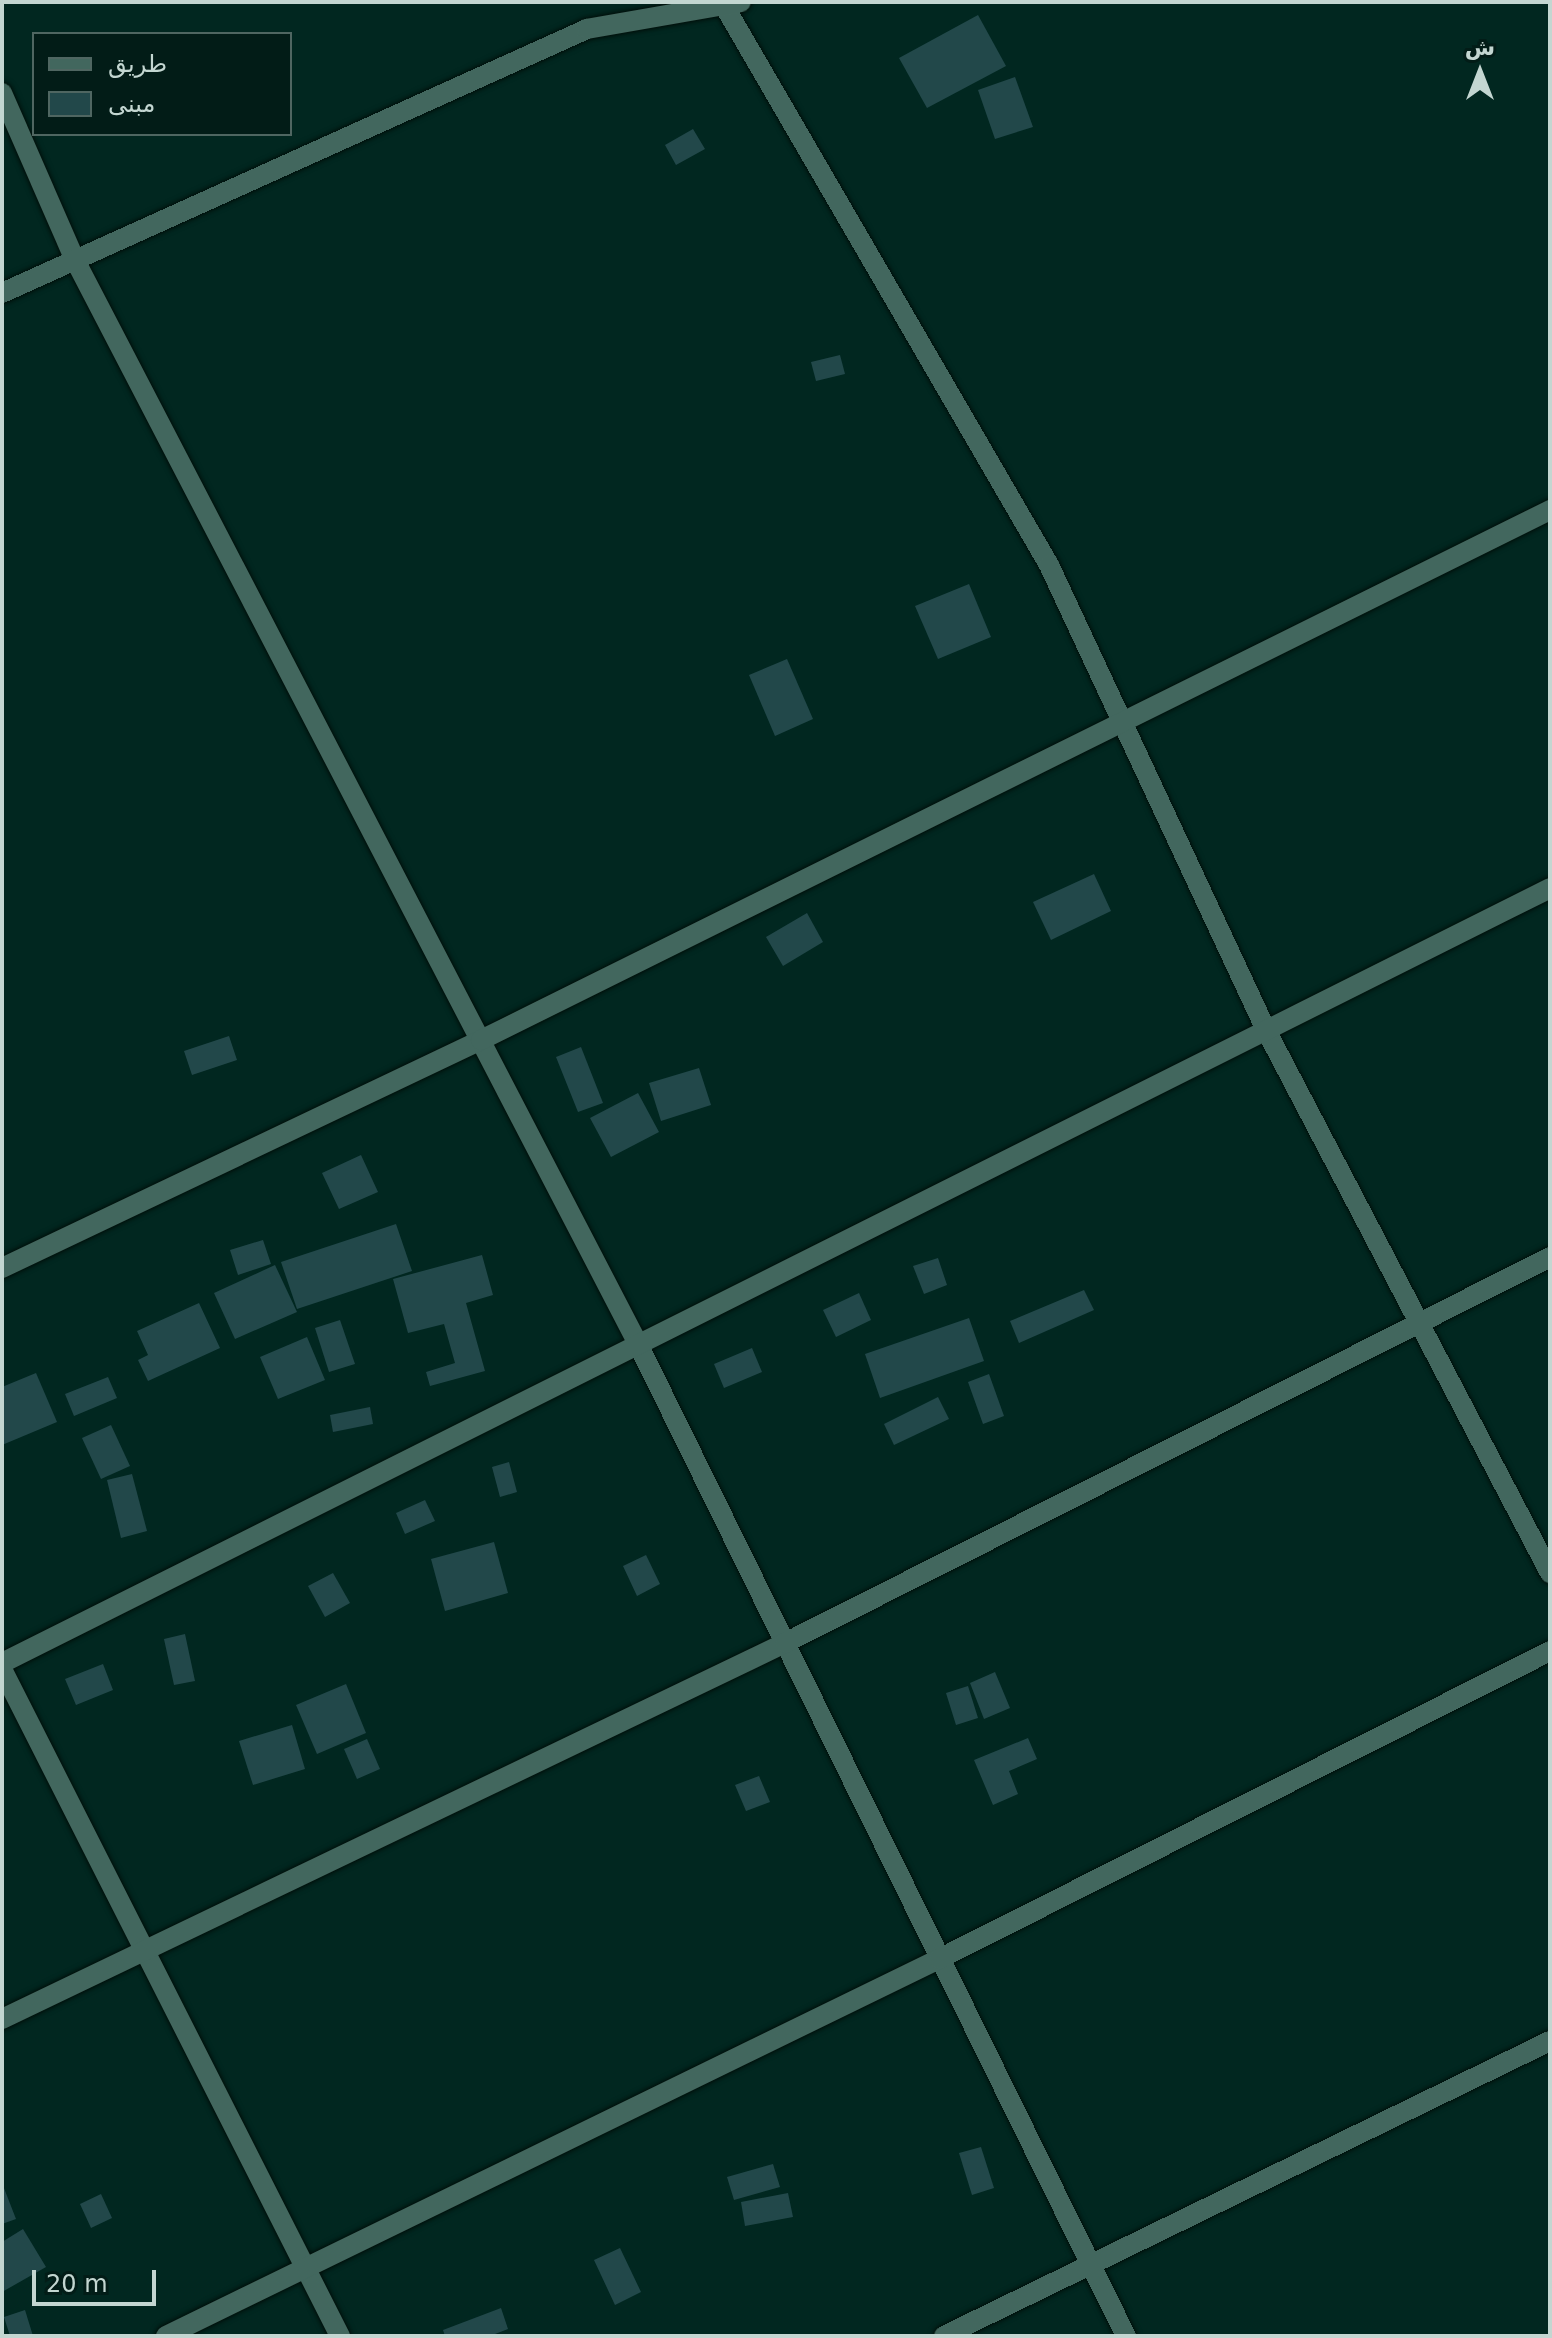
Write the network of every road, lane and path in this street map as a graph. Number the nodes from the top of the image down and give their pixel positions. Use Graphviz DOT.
graph roads {
  1 [pos="729,3"];
  2 [pos="2,93"];
  3 [pos="75,260"];
  4 [pos="2,293"];
  5 [pos="1550,510"];
  6 [pos="1122,723"];
  7 [pos="1550,888"];
  8 [pos="1266,1030"];
  9 [pos="481,1040"];
  10 [pos="1550,1257"];
  11 [pos="2,1268"];
  12 [pos="1419,1323"];
  13 [pos="638,1344"];
  14 [pos="1550,1573"];
  15 [pos="785,1643"];
  16 [pos="1550,1651"];
  17 [pos="2,1666"];
  18 [pos="144,1950"];
  19 [pos="939,1959"];
  20 [pos="2,2019"];
  21 [pos="1550,2041"];
  22 [pos="1090,2265"];
  23 [pos="306,2269"];
  24 [pos="166,2336"];
  25 [pos="340,2336"];
  26 [pos="944,2336"];
  27 [pos="1126,2336"];
  1 -- 3 [label="street"];
  1 -- 6 [label="street"];
  2 -- 3 [label="street"];
  3 -- 4 [label="street"];
  3 -- 9 [label="street"];
  5 -- 6 [label="street"];
  6 -- 8 [label="street"];
  6 -- 9 [label="street"];
  7 -- 8 [label="street"];
  8 -- 12 [label="street"];
  8 -- 13 [label="street"];
  9 -- 11 [label="street"];
  9 -- 13 [label="street"];
  10 -- 12 [label="street"];
  12 -- 14 [label="street"];
  12 -- 15 [label="street"];
  13 -- 15 [label="street"];
  13 -- 17 [label="street"];
  15 -- 18 [label="street"];
  15 -- 19 [label="street"];
  16 -- 19 [label="street"];
  17 -- 18 [label="street"];
  18 -- 20 [label="street"];
  18 -- 23 [label="street"];
  19 -- 22 [label="street"];
  19 -- 23 [label="street"];
  21 -- 22 [label="street"];
  22 -- 26 [label="street"];
  22 -- 27 [label="street"];
  23 -- 24 [label="street"];
  23 -- 25 [label="street"];
}
